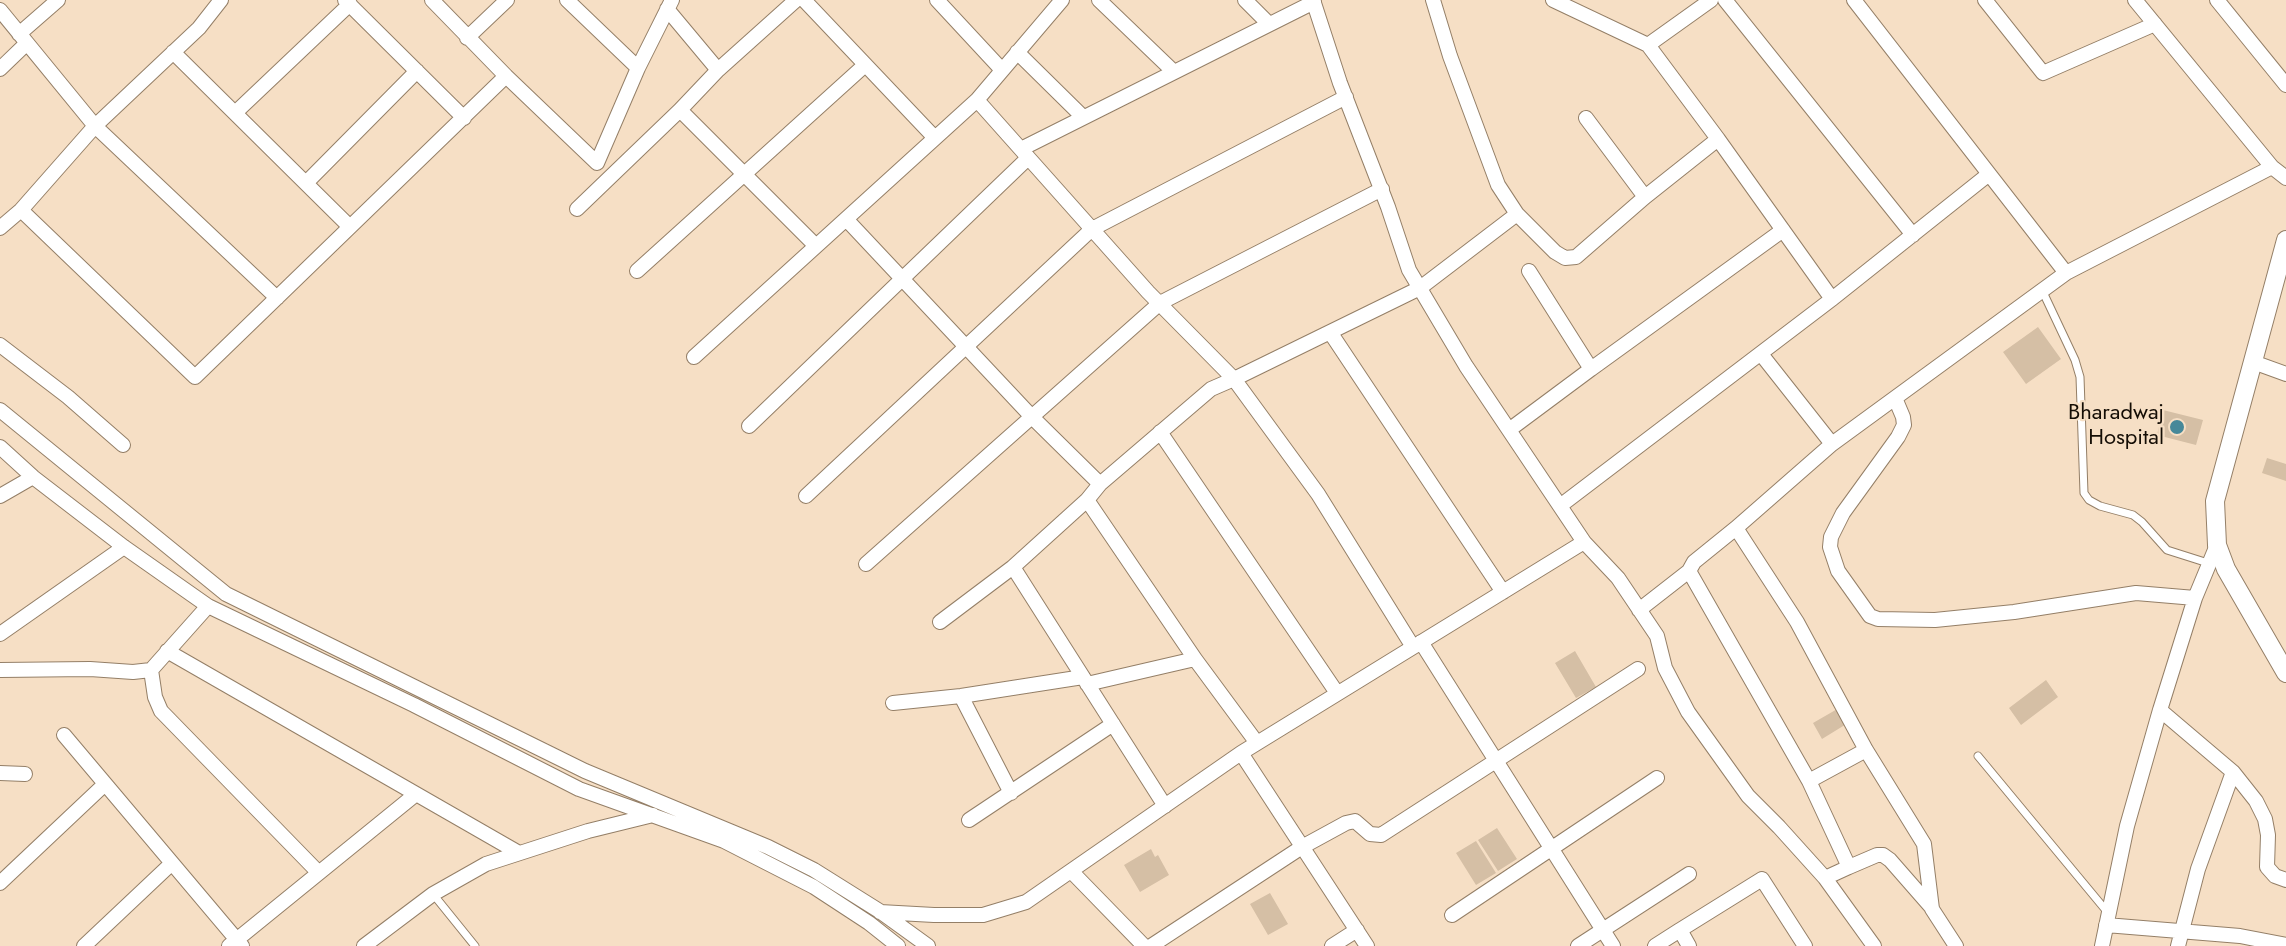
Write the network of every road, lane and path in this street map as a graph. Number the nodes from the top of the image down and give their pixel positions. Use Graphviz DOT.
graph roads {
  1 [pos="58,0"];
  2 [pos="222,0"];
  3 [pos="432,0"];
  4 [pos="507,0"];
  5 [pos="567,0"];
  6 [pos="796,0"];
  7 [pos="804,0"];
  8 [pos="937,0"];
  9 [pos="1062,0"];
  10 [pos="1099,0"];
  11 [pos="1245,0"];
  12 [pos="1433,0"];
  13 [pos="1553,0"];
  14 [pos="1711,0"];
  15 [pos="1725,0"];
  16 [pos="1854,0"];
  17 [pos="1985,0"];
  18 [pos="2135,0"];
  19 [pos="2217,0"];
  20 [pos="1313,1"];
  21 [pos="348,2"];
  22 [pos="669,4"];
  23 [pos="0,10"];
  24 [pos="1269,24"];
  25 [pos="2155,24"];
  26 [pos="23,38"];
  27 [pos="467,38"];
  28 [pos="1648,45"];
  29 [pos="173,52"];
  30 [pos="1017,52"];
  31 [pos="865,65"];
  32 [pos="638,68"];
  33 [pos="0,69"];
  34 [pos="718,70"];
  35 [pos="1002,70"];
  36 [pos="417,71"];
  37 [pos="1174,72"];
  38 [pos="506,76"];
  39 [pos="2286,85"];
  40 [pos="1346,97"];
  41 [pos="977,100"];
  42 [pos="680,110"];
  43 [pos="235,113"];
  44 [pos="1083,117"];
  45 [pos="464,118"];
  46 [pos="1586,118"];
  47 [pos="95,126"];
  48 [pos="935,138"];
  49 [pos="1718,139"];
  50 [pos="1025,153"];
  51 [pos="597,163"];
  52 [pos="2272,167"];
  53 [pos="744,174"];
  54 [pos="1989,174"];
  55 [pos="610,177"];
  56 [pos="2286,178"];
  57 [pos="306,183"];
  58 [pos="1382,189"];
  59 [pos="1645,196"];
  60 [pos="577,209"];
  61 [pos="21,210"];
  62 [pos="1517,214"];
  63 [pos="846,219"];
  64 [pos="350,227"];
  65 [pos="0,228"];
  66 [pos="1092,230"];
  67 [pos="1783,230"];
  68 [pos="1912,235"];
  69 [pos="2286,240"];
  70 [pos="816,246"];
  71 [pos="637,270"];
  72 [pos="1529,271"];
  73 [pos="2066,273"];
  74 [pos="904,278"];
  75 [pos="1420,288"];
  76 [pos="2042,290"];
  77 [pos="277,298"];
  78 [pos="1832,299"];
  79 [pos="1160,303"];
  80 [pos="1330,332"];
  81 [pos="0,345"];
  82 [pos="966,347"];
  83 [pos="1761,354"];
  84 [pos="694,357"];
  85 [pos="2253,362"];
  86 [pos="1591,369"];
  87 [pos="2286,374"];
  88 [pos="1234,379"];
  89 [pos="1895,398"];
  90 [pos="0,410"];
  91 [pos="1032,417"];
  92 [pos="749,426"];
  93 [pos="1509,430"];
  94 [pos="1160,432"];
  95 [pos="1832,444"];
  96 [pos="123,445"];
  97 [pos="0,447"];
  98 [pos="33,477"];
  99 [pos="1100,484"];
  100 [pos="0,496"];
  101 [pos="806,496"];
  102 [pos="1087,500"];
  103 [pos="1560,506"];
  104 [pos="1736,528"];
  105 [pos="1584,542"];
  106 [pos="2217,545"];
  107 [pos="124,547"];
  108 [pos="2208,563"];
  109 [pos="866,564"];
  110 [pos="1013,567"];
  111 [pos="1689,572"];
  112 [pos="1503,592"];
  113 [pos="2195,598"];
  114 [pos="208,606"];
  115 [pos="1639,610"];
  116 [pos="940,622"];
  117 [pos="0,634"];
  118 [pos="1417,644"];
  119 [pos="167,651"];
  120 [pos="1195,659"];
  121 [pos="2285,667"];
  122 [pos="1638,669"];
  123 [pos="0,670"];
  124 [pos="152,670"];
  125 [pos="1085,681"];
  126 [pos="1337,693"];
  127 [pos="961,696"];
  128 [pos="893,704"];
  129 [pos="2160,710"];
  130 [pos="1113,724"];
  131 [pos="64,735"];
  132 [pos="1257,743"];
  133 [pos="1866,750"];
  134 [pos="1241,753"];
  135 [pos="1978,756"];
  136 [pos="1497,762"];
  137 [pos="2233,772"];
  138 [pos="0,773"];
  139 [pos="25,774"];
  140 [pos="1657,778"];
  141 [pos="1809,782"];
  142 [pos="105,784"];
  143 [pos="1011,793"];
  144 [pos="416,794"];
  145 [pos="1165,806"];
  146 [pos="657,809"];
  147 [pos="969,820"];
  148 [pos="1302,847"];
  149 [pos="1552,850"];
  150 [pos="519,853"];
  151 [pos="171,864"];
  152 [pos="1849,867"];
  153 [pos="1071,871"];
  154 [pos="318,872"];
  155 [pos="1689,874"];
  156 [pos="1825,878"];
  157 [pos="2286,880"];
  158 [pos="0,883"];
  159 [pos="433,894"];
  160 [pos="1932,909"];
  161 [pos="881,912"];
  162 [pos="1452,915"];
  163 [pos="2107,920"];
  164 [pos="869,923"];
  165 [pos="1357,930"];
  166 [pos="1603,930"];
  167 [pos="1680,930"];
  168 [pos="2181,931"];
  169 [pos="236,944"];
  170 [pos="2286,945"];
  171 [pos="84,946"];
  172 [pos="364,946"];
  173 [pos="475,946"];
  174 [pos="898,946"];
  175 [pos="928,946"];
  176 [pos="1144,946"];
  177 [pos="1152,946"];
  178 [pos="1332,946"];
  179 [pos="1367,946"];
  180 [pos="1578,946"];
  181 [pos="1613,946"];
  182 [pos="1655,946"];
  183 [pos="1689,946"];
  184 [pos="1805,946"];
  185 [pos="1874,946"];
  186 [pos="1956,946"];
  187 [pos="2102,946"];
  188 [pos="2178,946"];
  1 -- 26 [label="street"];
  2 -- 29 [label="street"];
  3 -- 27 [label="street"];
  4 -- 27 [label="street"];
  5 -- 32 [label="street"];
  6 -- 34 [label="street"];
  7 -- 31 [label="street"];
  8 -- 35 [label="street"];
  9 -- 30 [label="street"];
  10 -- 37 [label="street"];
  11 -- 24 [label="street"];
  12 -- 62 [label="street"];
  13 -- 28 [label="street"];
  14 -- 28 [label="street"];
  15 -- 68 [label="street"];
  16 -- 54 [label="street"];
  17 -- 25 [label="street"];
  18 -- 25 [label="street"];
  19 -- 39 [label="street"];
  20 -- 24 [label="street"];
  20 -- 40 [label="street"];
  21 -- 36 [label="street"];
  21 -- 43 [label="street"];
  22 -- 32 [label="street"];
  22 -- 34 [label="street"];
  23 -- 26 [label="street"];
  24 -- 37 [label="street"];
  25 -- 52 [label="street"];
  26 -- 33 [label="street"];
  26 -- 47 [label="street"];
  27 -- 38 [label="street"];
  28 -- 49 [label="street"];
  29 -- 43 [label="street"];
  29 -- 47 [label="street"];
  30 -- 35 [label="street"];
  30 -- 44 [label="street"];
  31 -- 48 [label="street"];
  31 -- 53 [label="street"];
  32 -- 51 [label="street"];
  34 -- 42 [label="street"];
  35 -- 41 [label="street"];
  36 -- 45 [label="street"];
  36 -- 57 [label="street"];
  37 -- 44 [label="street"];
  38 -- 45 [label="street"];
  38 -- 51 [label="street"];
  40 -- 58 [label="street"];
  40 -- 66 [label="street"];
  41 -- 48 [label="street"];
  41 -- 50 [label="street"];
  42 -- 53 [label="street"];
  42 -- 55 [label="street"];
  43 -- 57 [label="street"];
  44 -- 50 [label="street"];
  45 -- 64 [label="street"];
  46 -- 59 [label="street"];
  47 -- 61 [label="street"];
  47 -- 77 [label="street"];
  48 -- 63 [label="street"];
  49 -- 59 [label="street"];
  49 -- 67 [label="street"];
  50 -- 66 [label="street"];
  50 -- 74 [label="street"];
  51 -- 55 [label="street"];
  52 -- 56 [label="street"];
  52 -- 73 [label="street"];
  53 -- 70 [label="street"];
  53 -- 71 [label="street"];
  54 -- 68 [label="street"];
  54 -- 73 [label="street"];
  55 -- 60 [label="street"];
  57 -- 64 [label="street"];
  58 -- 75 [label="street"];
  58 -- 79 [label="street"];
  59 -- 62 [label="street"];
  61 -- 65 [label="street"];
  61 -- 77 [label="street"];
  62 -- 75 [label="street"];
  63 -- 70 [label="street"];
  63 -- 74 [label="street"];
  64 -- 77 [label="street"];
  66 -- 79 [label="street"];
  66 -- 82 [label="street"];
  67 -- 78 [label="street"];
  67 -- 86 [label="street"];
  68 -- 78 [label="street"];
  69 -- 85 [label="street"];
  70 -- 84 [label="street"];
  72 -- 86 [label="street"];
  73 -- 76 [label="street"];
  74 -- 82 [label="street"];
  74 -- 92 [label="street"];
  75 -- 80 [label="street"];
  75 -- 93 [label="street"];
  76 -- 89 [label="street"];
  76 -- 108 [label="lane"];
  78 -- 83 [label="street"];
  79 -- 88 [label="street"];
  79 -- 91 [label="street"];
  80 -- 88 [label="street"];
  80 -- 112 [label="street"];
  81 -- 96 [label="street"];
  82 -- 91 [label="street"];
  82 -- 101 [label="street"];
  83 -- 95 [label="street"];
  83 -- 103 [label="street"];
  85 -- 87 [label="street"];
  85 -- 106 [label="street"];
  86 -- 93 [label="street"];
  88 -- 94 [label="street"];
  88 -- 118 [label="street"];
  89 -- 95 [label="street"];
  89 -- 113 [label="street"];
  90 -- 146 [label="street"];
  91 -- 99 [label="street"];
  91 -- 109 [label="street"];
  93 -- 103 [label="street"];
  94 -- 99 [label="street"];
  94 -- 126 [label="street"];
  95 -- 104 [label="street"];
  97 -- 98 [label="street"];
  98 -- 100 [label="street"];
  98 -- 107 [label="street"];
  99 -- 102 [label="street"];
  102 -- 110 [label="street"];
  102 -- 120 [label="street"];
  103 -- 105 [label="street"];
  104 -- 111 [label="street"];
  104 -- 133 [label="street"];
  105 -- 112 [label="street"];
  105 -- 115 [label="street"];
  106 -- 108 [label="street"];
  106 -- 121 [label="street"];
  107 -- 114 [label="street"];
  107 -- 117 [label="street"];
  108 -- 113 [label="street"];
  110 -- 116 [label="street"];
  110 -- 125 [label="street"];
  111 -- 115 [label="street"];
  111 -- 141 [label="street"];
  112 -- 118 [label="street"];
  113 -- 129 [label="street"];
  114 -- 119 [label="street"];
  114 -- 146 [label="street"];
  115 -- 156 [label="street"];
  118 -- 126 [label="street"];
  118 -- 136 [label="street"];
  119 -- 124 [label="street"];
  119 -- 144 [label="street"];
  120 -- 125 [label="street"];
  120 -- 132 [label="street"];
  122 -- 136 [label="street"];
  123 -- 124 [label="street"];
  124 -- 154 [label="street"];
  125 -- 127 [label="street"];
  125 -- 130 [label="street"];
  126 -- 132 [label="street"];
  127 -- 128 [label="street"];
  127 -- 143 [label="street"];
  129 -- 137 [label="street"];
  129 -- 163 [label="street"];
  130 -- 143 [label="street"];
  130 -- 145 [label="street"];
  131 -- 142 [label="street"];
  132 -- 134 [label="street"];
  133 -- 141 [label="street"];
  133 -- 160 [label="street"];
  134 -- 145 [label="street"];
  134 -- 148 [label="street"];
  135 -- 163 [label="lane"];
  136 -- 148 [label="street"];
  136 -- 149 [label="street"];
  137 -- 157 [label="street"];
  137 -- 168 [label="street"];
  138 -- 139 [label="street"];
  140 -- 149 [label="street"];
  141 -- 152 [label="street"];
  142 -- 151 [label="street"];
  142 -- 158 [label="street"];
  143 -- 147 [label="street"];
  144 -- 150 [label="street"];
  144 -- 154 [label="street"];
  145 -- 153 [label="street"];
  146 -- 150 [label="street"];
  146 -- 161 [label="street"];
  146 -- 164 [label="street"];
  148 -- 165 [label="street"];
  148 -- 177 [label="street"];
  149 -- 162 [label="street"];
  149 -- 166 [label="street"];
  150 -- 159 [label="street"];
  151 -- 169 [label="street"];
  151 -- 171 [label="street"];
  152 -- 156 [label="street"];
  152 -- 160 [label="street"];
  153 -- 161 [label="street"];
  153 -- 176 [label="street"];
  154 -- 169 [label="street"];
  155 -- 166 [label="street"];
  156 -- 185 [label="street"];
  159 -- 172 [label="street"];
  159 -- 173 [label="lane"];
  160 -- 186 [label="street"];
  161 -- 164 [label="street"];
  161 -- 175 [label="street"];
  163 -- 168 [label="street"];
  163 -- 187 [label="street"];
  164 -- 174 [label="street"];
  165 -- 178 [label="street"];
  165 -- 179 [label="street"];
  166 -- 180 [label="street"];
  166 -- 181 [label="street"];
  167 -- 182 [label="street"];
  167 -- 183 [label="street"];
  167 -- 184 [label="street"];
  168 -- 170 [label="street"];
  168 -- 188 [label="street"];
}
